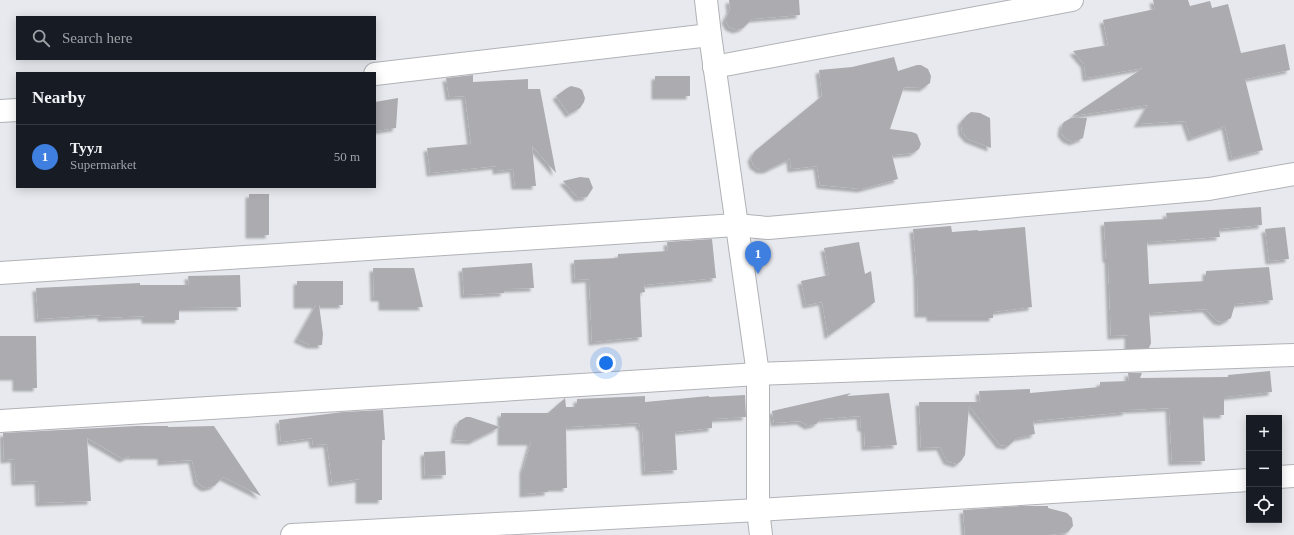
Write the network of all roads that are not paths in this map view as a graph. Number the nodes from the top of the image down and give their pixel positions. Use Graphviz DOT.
graph roads {
  1 [pos="706,0"];
  2 [pos="1072,0"];
  3 [pos="710,35"];
  4 [pos="714,67"];
  5 [pos="376,74"];
  6 [pos="16,110"];
  7 [pos="0,111"];
  8 [pos="1294,174"];
  9 [pos="736,225"];
  10 [pos="0,273"];
  11 [pos="1294,355"];
  12 [pos="758,374"];
  13 [pos="0,421"];
  14 [pos="1294,476"];
  15 [pos="1282,478"];
  16 [pos="1246,480"];
  17 [pos="758,510"];
  18 [pos="292,535"];
  19 [pos="761,535"];
  1 -- 3 [label="street"];
  2 -- 4 [label="street"];
  3 -- 4 [label="street"];
  3 -- 5 [label="street"];
  4 -- 9 [label="street"];
  6 -- 7 [label="street"];
  8 -- 9 [label="street"];
  9 -- 10 [label="street"];
  9 -- 12 [label="street"];
  11 -- 12 [label="street"];
  12 -- 13 [label="street"];
  12 -- 17 [label="street"];
  14 -- 15 [label="street"];
  16 -- 17 [label="street"];
  17 -- 18 [label="street"];
  17 -- 19 [label="street"];
}
